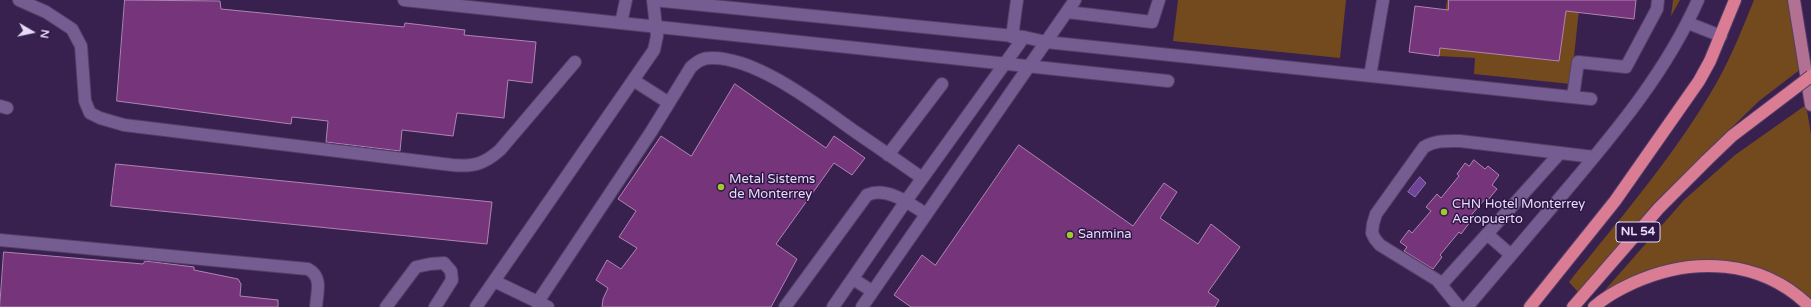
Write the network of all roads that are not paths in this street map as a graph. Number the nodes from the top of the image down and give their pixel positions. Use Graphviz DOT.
graph roads {
  1 [pos="19,0"];
  2 [pos="404,0"];
  3 [pos="626,0"];
  4 [pos="653,0"];
  5 [pos="1017,0"];
  6 [pos="1075,0"];
  7 [pos="1159,0"];
  8 [pos="1383,0"];
  9 [pos="1658,0"];
  10 [pos="1698,0"];
  11 [pos="1735,0"];
  12 [pos="1794,0"];
  13 [pos="1067,12"];
  14 [pos="621,23"];
  15 [pos="1688,23"];
  16 [pos="656,28"];
  17 [pos="1721,36"];
  18 [pos="1012,37"];
  19 [pos="1024,37"];
  20 [pos="1046,42"];
  21 [pos="575,62"];
  22 [pos="1006,64"];
  23 [pos="1030,66"];
  24 [pos="1370,76"];
  25 [pos="1811,76"];
  26 [pos="633,80"];
  27 [pos="1168,81"];
  28 [pos="942,84"];
  29 [pos="1573,97"];
  30 [pos="1591,100"];
  31 [pos="669,103"];
  32 [pos="1811,105"];
  33 [pos="1560,153"];
  34 [pos="888,155"];
  35 [pos="1594,157"];
  36 [pos="922,178"];
  37 [pos="906,201"];
  38 [pos="926,214"];
  39 [pos="1487,234"];
  40 [pos="0,240"];
  41 [pos="1511,255"];
  42 [pos="853,279"];
  43 [pos="494,281"];
  44 [pos="1442,284"];
  45 [pos="872,291"];
  46 [pos="543,305"];
  47 [pos="316,307"];
  48 [pos="386,307"];
  49 [pos="435,307"];
  50 [pos="476,307"];
  51 [pos="785,307"];
  52 [pos="834,307"];
  53 [pos="862,307"];
  54 [pos="1459,307"];
  55 [pos="1467,307"];
  56 [pos="1530,307"];
  57 [pos="1573,307"];
  58 [pos="1594,307"];
  59 [pos="1810,307"];
  1 -- 21 [label="street"];
  2 -- 14 [label="street"];
  3 -- 14 [label="street"];
  4 -- 16 [label="street"];
  4 -- 18 [label="street"];
  5 -- 18 [label="street"];
  6 -- 13 [label="street"];
  7 -- 13 [label="street"];
  8 -- 24 [label="street"];
  9 -- 29 [label="street"];
  10 -- 15 [label="street"];
  11 -- 17 [label="highway, NL 54"];
  12 -- 32 [label="main road"];
  13 -- 20 [label="street"];
  14 -- 16 [label="street"];
  15 -- 17 [label="street"];
  15 -- 35 [label="street"];
  16 -- 22 [label="street"];
  16 -- 26 [label="street"];
  17 -- 56 [label="highway, NL 54"];
  18 -- 19 [label="street"];
  19 -- 20 [label="street"];
  19 -- 22 [label="street"];
  20 -- 23 [label="street"];
  20 -- 24 [label="street"];
  22 -- 23 [label="street"];
  22 -- 36 [label="street"];
  23 -- 27 [label="street"];
  23 -- 38 [label="street"];
  24 -- 29 [label="street"];
  25 -- 57 [label="highway, NL 54, bridge"];
  26 -- 31 [label="street"];
  26 -- 43 [label="street"];
  28 -- 34 [label="street"];
  29 -- 30 [label="street"];
  31 -- 34 [label="street"];
  31 -- 46 [label="street"];
  33 -- 35 [label="street"];
  33 -- 39 [label="street"];
  33 -- 44 [label="street"];
  34 -- 36 [label="street"];
  35 -- 41 [label="street"];
  36 -- 37 [label="street"];
  37 -- 38 [label="street"];
  37 -- 42 [label="street"];
  37 -- 51 [label="street"];
  38 -- 45 [label="street"];
  39 -- 41 [label="street"];
  39 -- 44 [label="street"];
  40 -- 47 [label="street"];
  41 -- 55 [label="street"];
  42 -- 45 [label="street"];
  42 -- 52 [label="street"];
  43 -- 46 [label="street"];
  43 -- 50 [label="street"];
  44 -- 54 [label="street"];
  45 -- 53 [label="street"];
  48 -- 49 [label="street"];
  58 -- 59 [label="highway"];
}
